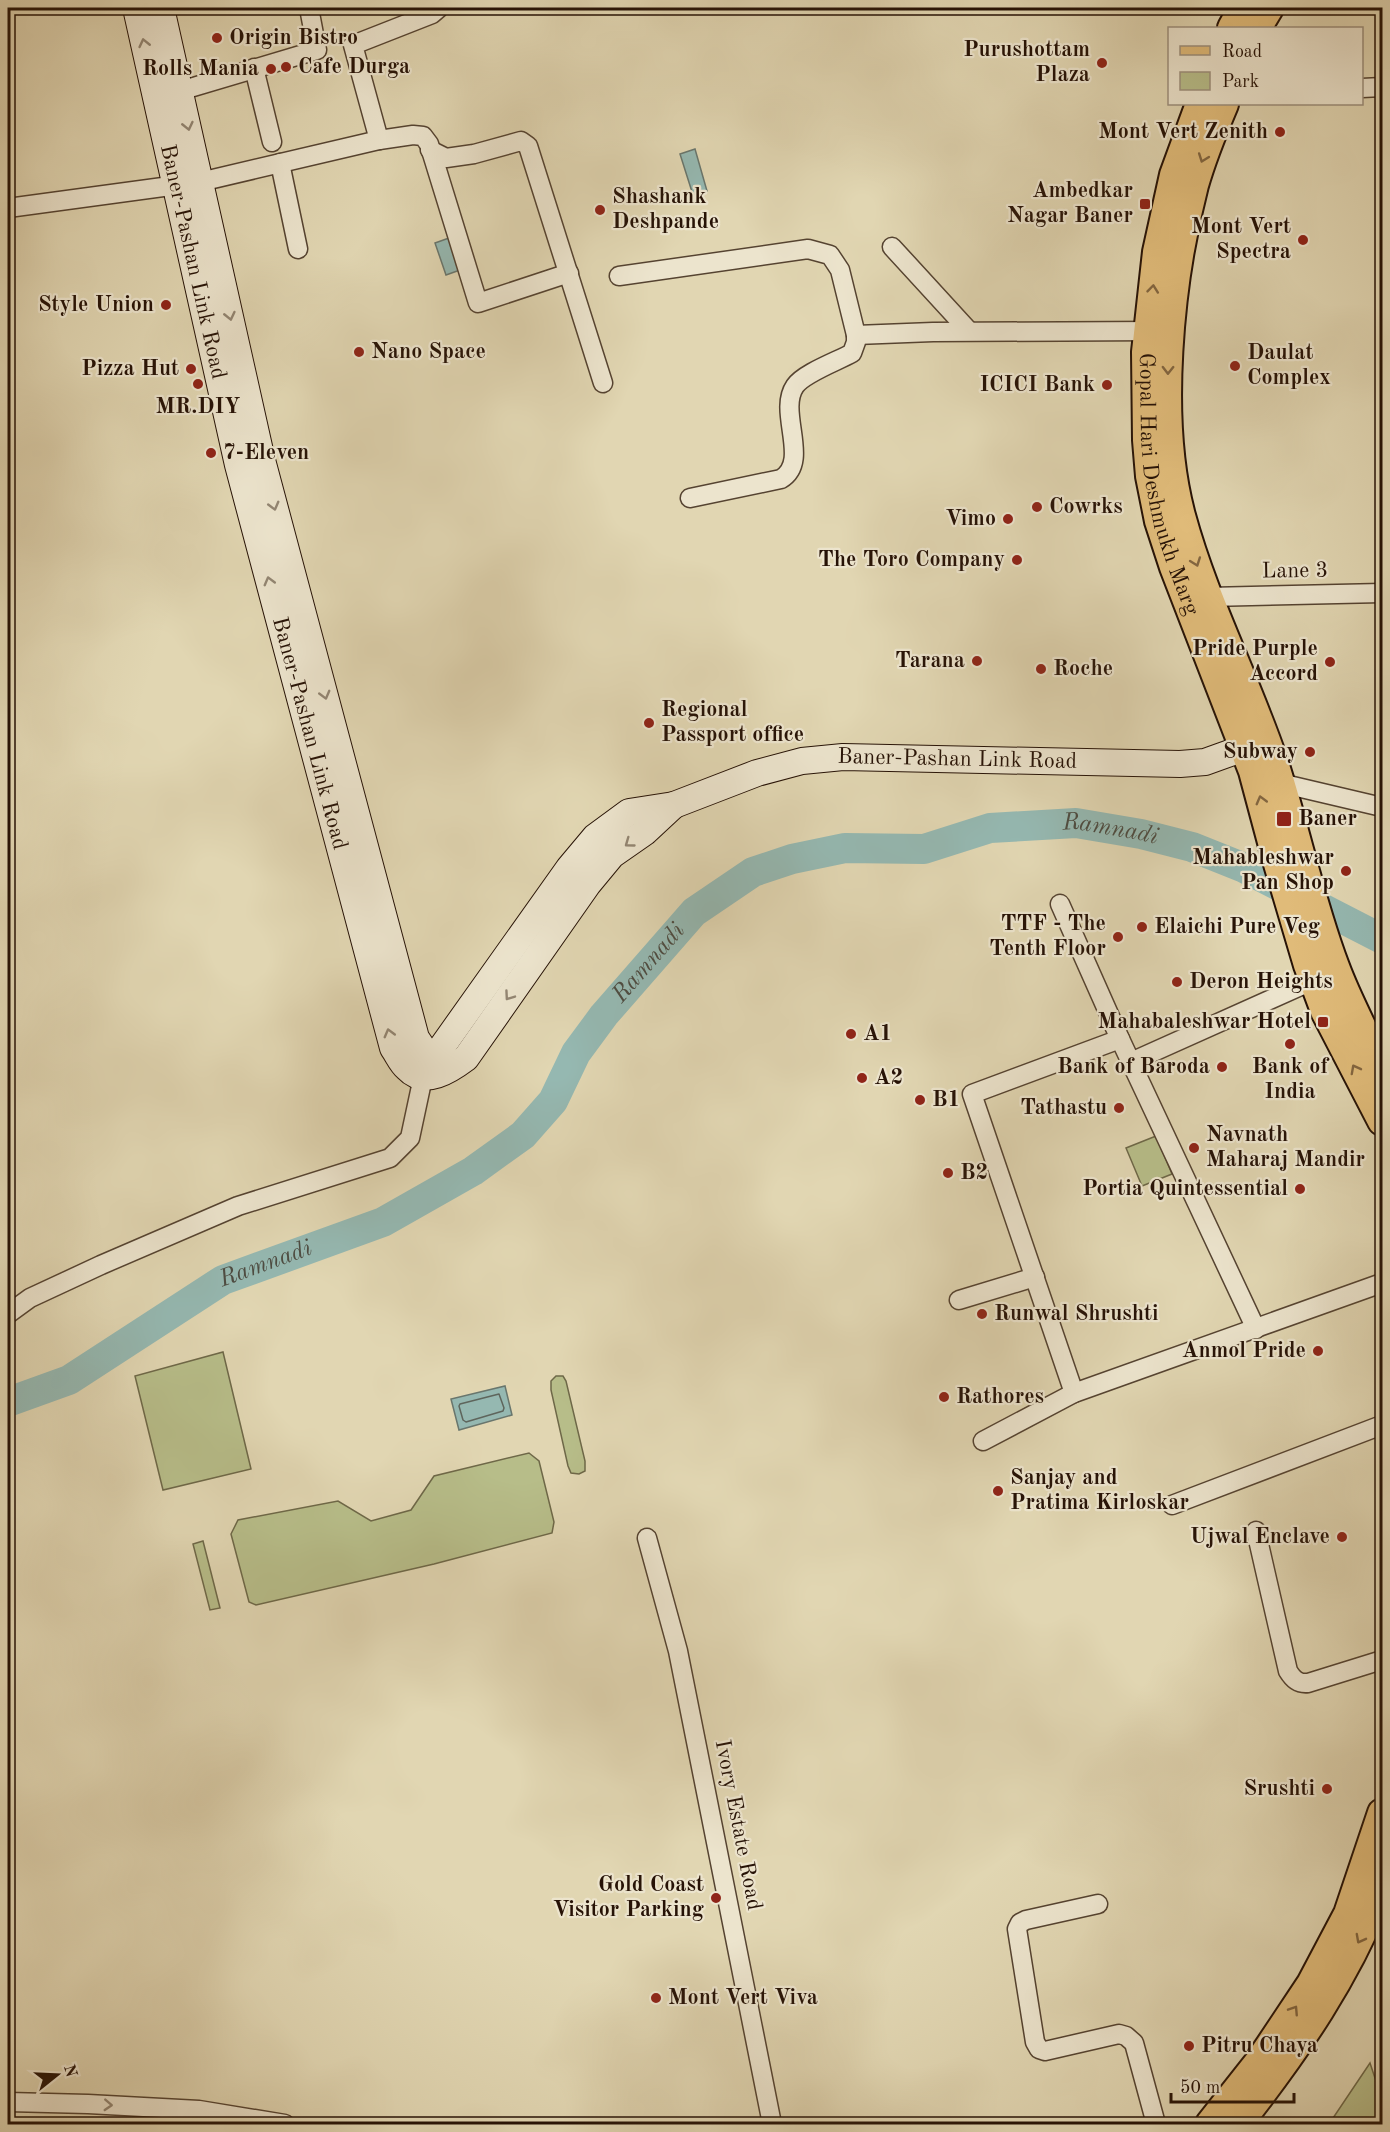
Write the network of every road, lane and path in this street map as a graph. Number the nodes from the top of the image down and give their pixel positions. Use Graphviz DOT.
graph roads {
  1 [pos="136,8"];
  2 [pos="161,8"];
  3 [pos="309,8"];
  4 [pos="439,8"];
  5 [pos="1244,8"];
  6 [pos="1269,8"];
  7 [pos="1233,27"];
  8 [pos="1258,27"];
  9 [pos="255,68"];
  10 [pos="1383,87"];
  11 [pos="1363,88"];
  12 [pos="180,91"];
  13 [pos="1200,105"];
  14 [pos="1224,105"];
  15 [pos="379,140"];
  16 [pos="272,142"];
  17 [pos="430,150"];
  18 [pos="280,163"];
  19 [pos="188,183"];
  20 [pos="8,208"];
  21 [pos="892,247"];
  22 [pos="298,249"];
  23 [pos="569,273"];
  24 [pos="619,276"];
  25 [pos="969,331"];
  26 [pos="1160,331"];
  27 [pos="856,335"];
  28 [pos="603,383"];
  29 [pos="690,498"];
  30 [pos="1383,593"];
  31 [pos="1209,597"];
  32 [pos="1244,748"];
  33 [pos="1280,783"];
  34 [pos="1383,807"];
  35 [pos="1288,858"];
  36 [pos="1060,904"];
  37 [pos="1319,970"];
  38 [pos="1120,1039"];
  39 [pos="1131,1062"];
  40 [pos="428,1065"];
  41 [pos="1383,1068"];
  42 [pos="1383,1121"];
  43 [pos="1035,1277"];
  44 [pos="1383,1283"];
  45 [pos="959,1300"];
  46 [pos="8,1314"];
  47 [pos="1256,1329"];
  48 [pos="1074,1393"];
  49 [pos="1383,1425"];
  50 [pos="983,1441"];
  51 [pos="1172,1505"];
  52 [pos="1256,1532"];
  53 [pos="647,1538"];
  54 [pos="1383,1660"];
  55 [pos="1383,1813"];
  56 [pos="1383,1886"];
  57 [pos="1098,1904"];
  58 [pos="8,2102"];
  59 [pos="285,2124"];
  60 [pos="772,2124"];
  61 [pos="1156,2124"];
  62 [pos="1210,2124"];
  63 [pos="1238,2124"];
  19 -- 1 [label="street, Baner-Pashan Link Road, one-way"];
  2 -- 12 [label="street, Baner-Pashan Link Road"];
  3 -- 9 [label="street"];
  4 -- 15 [label="street"];
  5 -- 7 [label="main road"];
  6 -- 8 [label="main road"];
  9 -- 12 [label="street"];
  9 -- 16 [label="street"];
  10 -- 11 [label="street"];
  12 -- 19 [label="street, Baner-Pashan Link Road, one-way"];
  26 -- 13 [label="main road, Gopal Hari Deshmukh Marg, one-way"];
  14 -- 26 [label="main road, Gopal Hari Deshmukh Marg, one-way"];
  15 -- 17 [label="street"];
  15 -- 18 [label="street"];
  17 -- 23 [label="street"];
  17 -- 23 [label="street"];
  18 -- 19 [label="street"];
  18 -- 22 [label="street"];
  19 -- 20 [label="street"];
  19 -- 40 [label="street, Baner-Pashan Link Road"];
  21 -- 25 [label="street"];
  23 -- 28 [label="street"];
  24 -- 27 [label="street"];
  25 -- 26 [label="street"];
  25 -- 27 [label="street"];
  26 -- 31 [label="main road, Gopal Hari Deshmukh Marg, one-way"];
  26 -- 32 [label="main road, Gopal Hari Deshmukh Marg"];
  27 -- 29 [label="street"];
  30 -- 31 [label="street, Lane 3"];
  31 -- 33 [label="main road, Gopal Hari Deshmukh Marg"];
  35 -- 32 [label="main road, Gopal Hari Deshmukh Marg, one-way"];
  32 -- 40 [label="street, Baner-Pashan Link Road"];
  33 -- 34 [label="street"];
  33 -- 35 [label="main road, Gopal Hari Deshmukh Marg"];
  35 -- 37 [label="main road, Gopal Hari Deshmukh Marg"];
  36 -- 38 [label="street"];
  37 -- 39 [label="street"];
  37 -- 41 [label="main road, Gopal Hari Deshmukh Marg"];
  42 -- 37 [label="main road, Gopal Hari Deshmukh Marg, one-way"];
  38 -- 39 [label="street"];
  38 -- 43 [label="street"];
  39 -- 47 [label="street"];
  40 -- 46 [label="street"];
  43 -- 45 [label="street"];
  43 -- 48 [label="street"];
  44 -- 47 [label="street"];
  47 -- 48 [label="street"];
  48 -- 50 [label="street"];
  49 -- 51 [label="street"];
  52 -- 54 [label="street"];
  53 -- 60 [label="street, Ivory Estate Road"];
  62 -- 55 [label="main road, one-way"];
  56 -- 63 [label="main road, one-way"];
  57 -- 61 [label="street"];
  58 -- 59 [label="street, one-way"];
}
